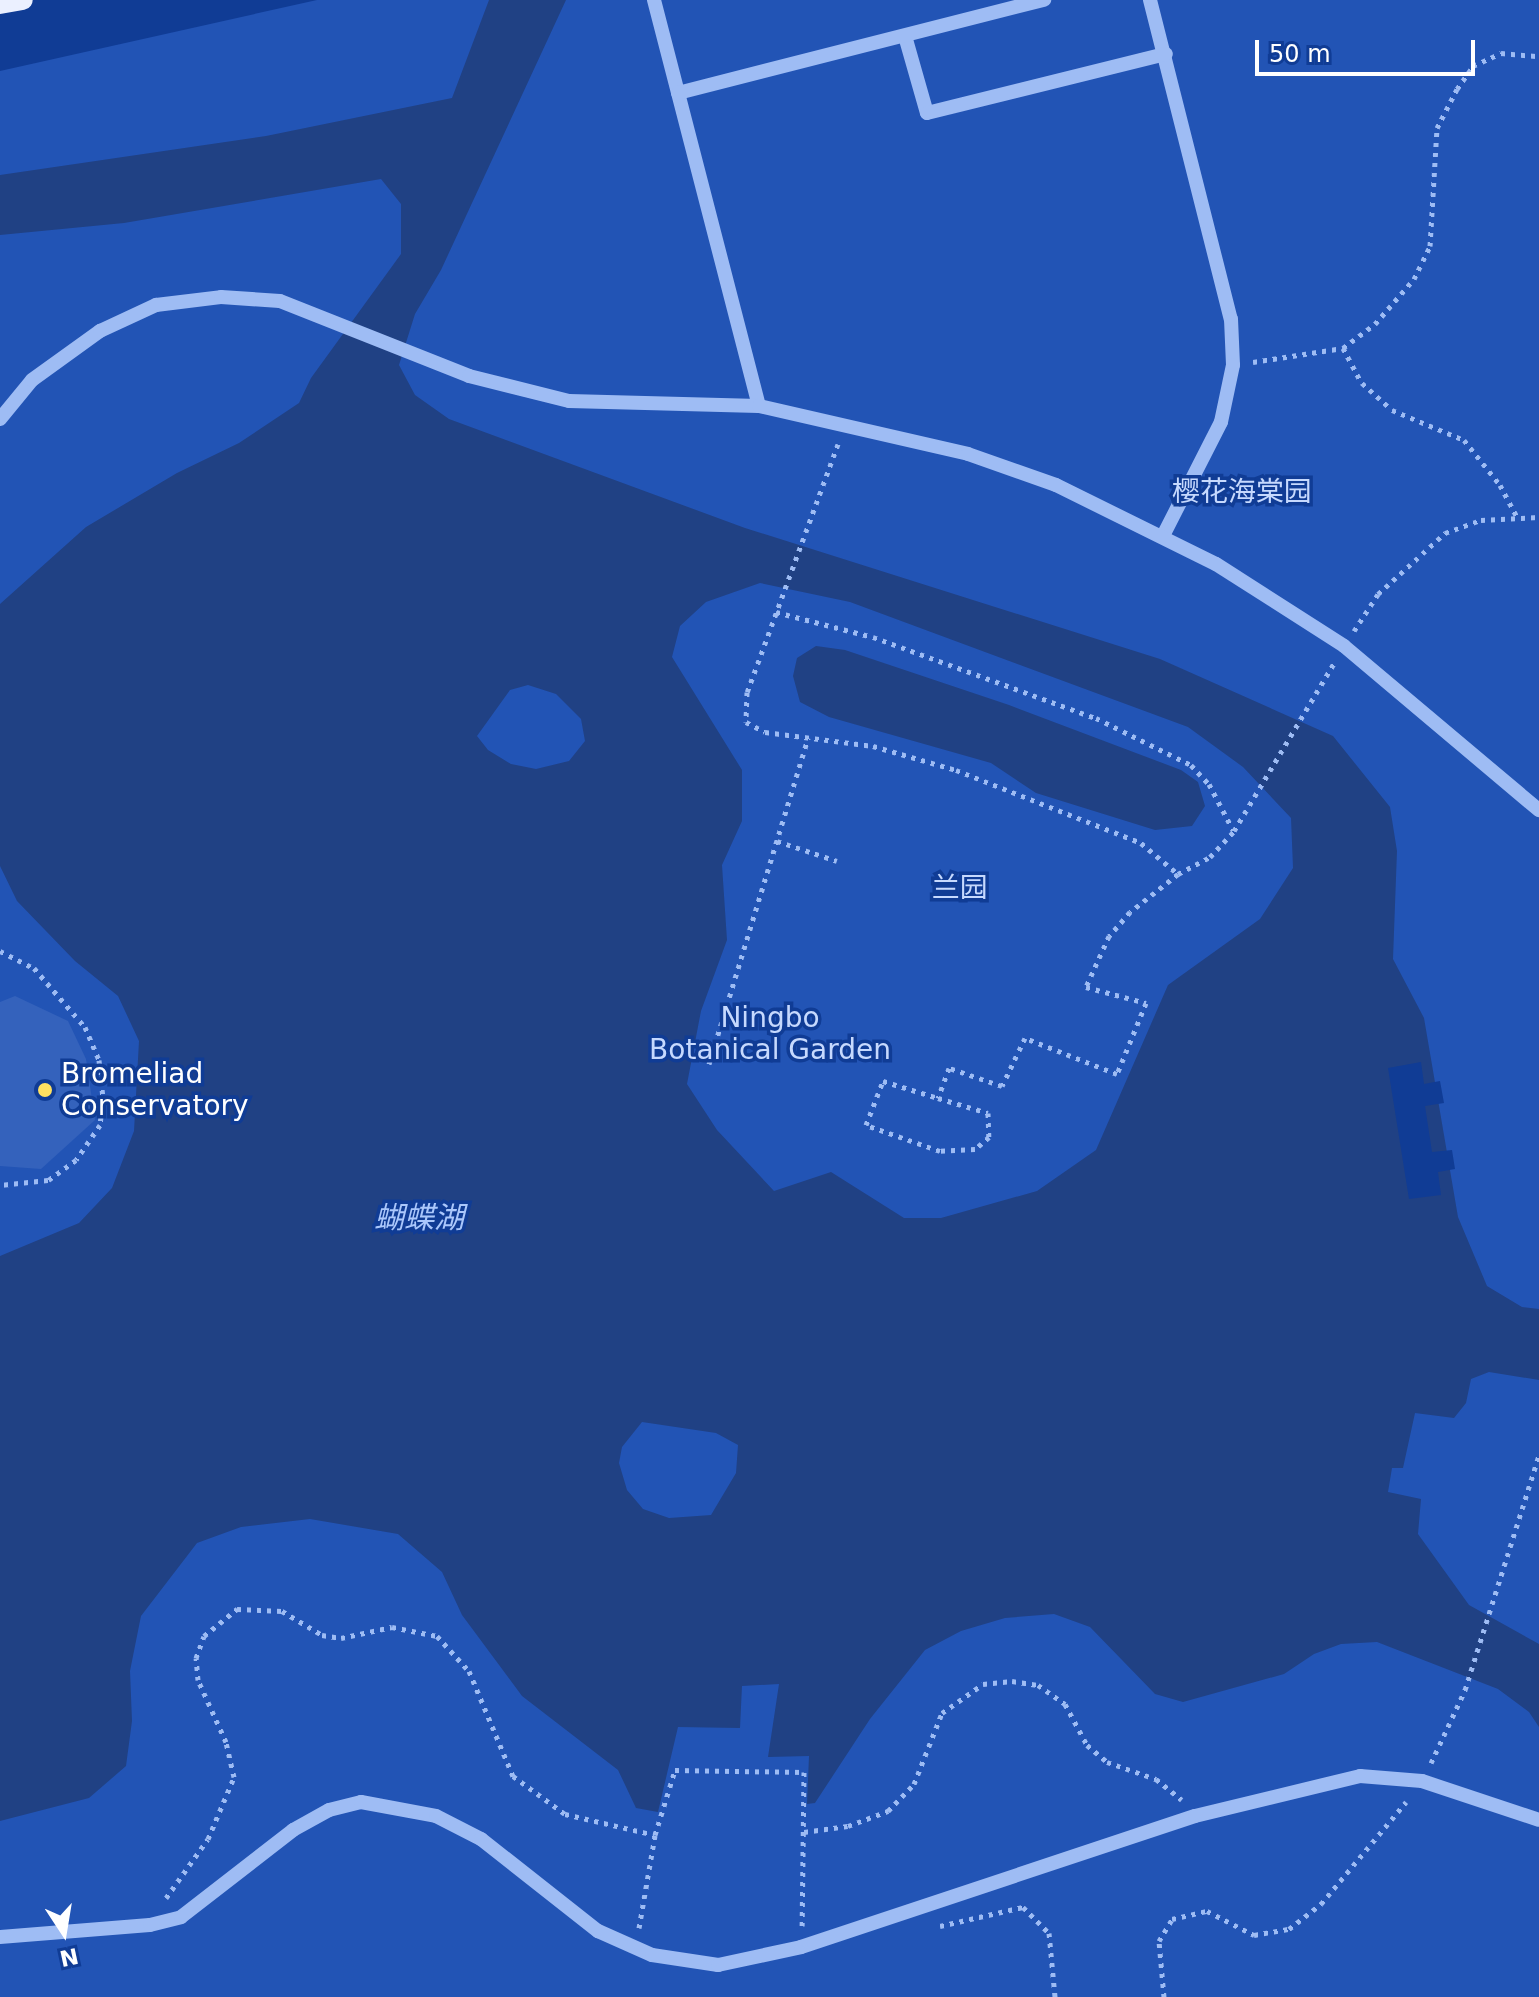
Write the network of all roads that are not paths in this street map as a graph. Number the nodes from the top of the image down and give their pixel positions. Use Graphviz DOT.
graph roads {
  1 [pos="23,0"];
  2 [pos="654,0"];
  3 [pos="1044,0"];
  4 [pos="1150,0"];
  5 [pos="0,4"];
  6 [pos="905,36"];
  7 [pos="1166,54"];
  8 [pos="678,93"];
  9 [pos="759,406"];
  10 [pos="0,419"];
  11 [pos="1164,534"];
  12 [pos="1539,810"];
  13 [pos="1539,1820"];
  14 [pos="0,1937"];
  1 -- 5 [label="main road"];
  2 -- 8 [label="lane"];
  3 -- 6 [label="lane"];
  4 -- 7 [label="lane"];
  6 -- 7 [label="lane"];
  6 -- 8 [label="lane"];
  7 -- 11 [label="lane"];
  8 -- 9 [label="lane"];
  9 -- 10 [label="lane"];
  9 -- 11 [label="lane"];
  11 -- 12 [label="lane"];
  13 -- 14 [label="lane"];
}
